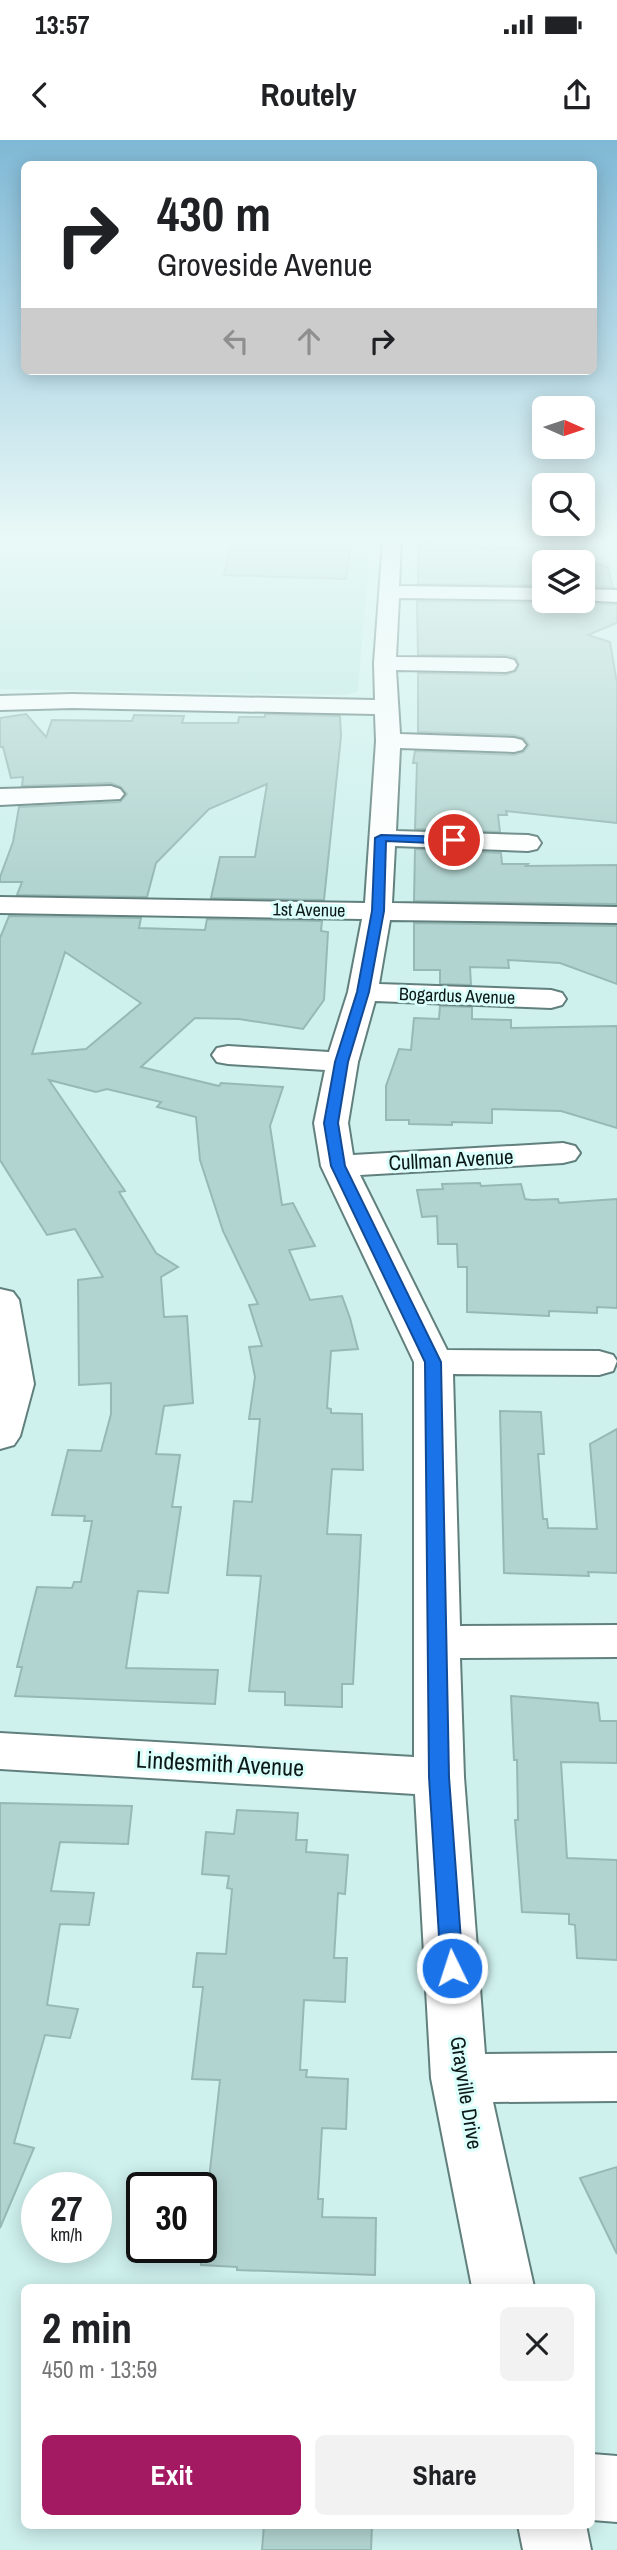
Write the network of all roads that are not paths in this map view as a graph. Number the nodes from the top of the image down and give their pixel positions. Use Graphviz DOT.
graph roads {
  1 [pos="385,652"];
  2 [pos="385,663"];
  3 [pos="506,665"];
  4 [pos="0,703"];
  5 [pos="386,724"];
  6 [pos="514,745"];
  7 [pos="111,794"];
  8 [pos="0,797"];
  9 [pos="381,838"];
  10 [pos="528,843"];
  11 [pos="0,905"];
  12 [pos="378,911"];
  13 [pos="617,915"];
  14 [pos="363,992"];
  15 [pos="551,999"];
  16 [pos="228,1055"];
  17 [pos="342,1062"];
  18 [pos="563,1153"];
  19 [pos="338,1166"];
  20 [pos="0,1300"];
  21 [pos="433,1362"];
  22 [pos="599,1363"];
  23 [pos="7,1384"];
  24 [pos="0,1436"];
  25 [pos="617,1641"];
  26 [pos="435,1642"];
  27 [pos="0,1751"];
  28 [pos="439,1777"];
  29 [pos="617,2077"];
  30 [pos="459,2078"];
  31 [pos="502,2284"];
  32 [pos="595,2487"];
  33 [pos="617,2489"];
  34 [pos="553,2529"];
  35 [pos="557,2550"];
  1 -- 2 [label="street, Grayville Drive"];
  2 -- 3 [label="street"];
  2 -- 5 [label="street, Grayville Drive"];
  4 -- 5 [label="street"];
  5 -- 6 [label="street"];
  5 -- 9 [label="street, Grayville Drive"];
  7 -- 8 [label="street"];
  9 -- 10 [label="street"];
  9 -- 12 [label="street, Grayville Drive"];
  11 -- 12 [label="street, 1st Avenue"];
  12 -- 13 [label="street, 1st Avenue"];
  12 -- 14 [label="street, Grayville Drive"];
  14 -- 15 [label="street, Bogardus Avenue"];
  14 -- 17 [label="street, Grayville Drive"];
  16 -- 17 [label="street"];
  17 -- 19 [label="street, Grayville Drive"];
  18 -- 19 [label="street, Cullman Avenue"];
  19 -- 21 [label="street, Grayville Drive"];
  20 -- 23 [label="street"];
  21 -- 22 [label="street"];
  21 -- 26 [label="street, Grayville Drive"];
  23 -- 24 [label="street"];
  25 -- 26 [label="street"];
  26 -- 28 [label="street, Grayville Drive"];
  27 -- 28 [label="street, Lindesmith Avenue"];
  28 -- 30 [label="street, Grayville Drive"];
  29 -- 30 [label="street"];
  30 -- 31 [label="street, Grayville Drive"];
  32 -- 33 [label="street"];
  34 -- 35 [label="street"];
}
